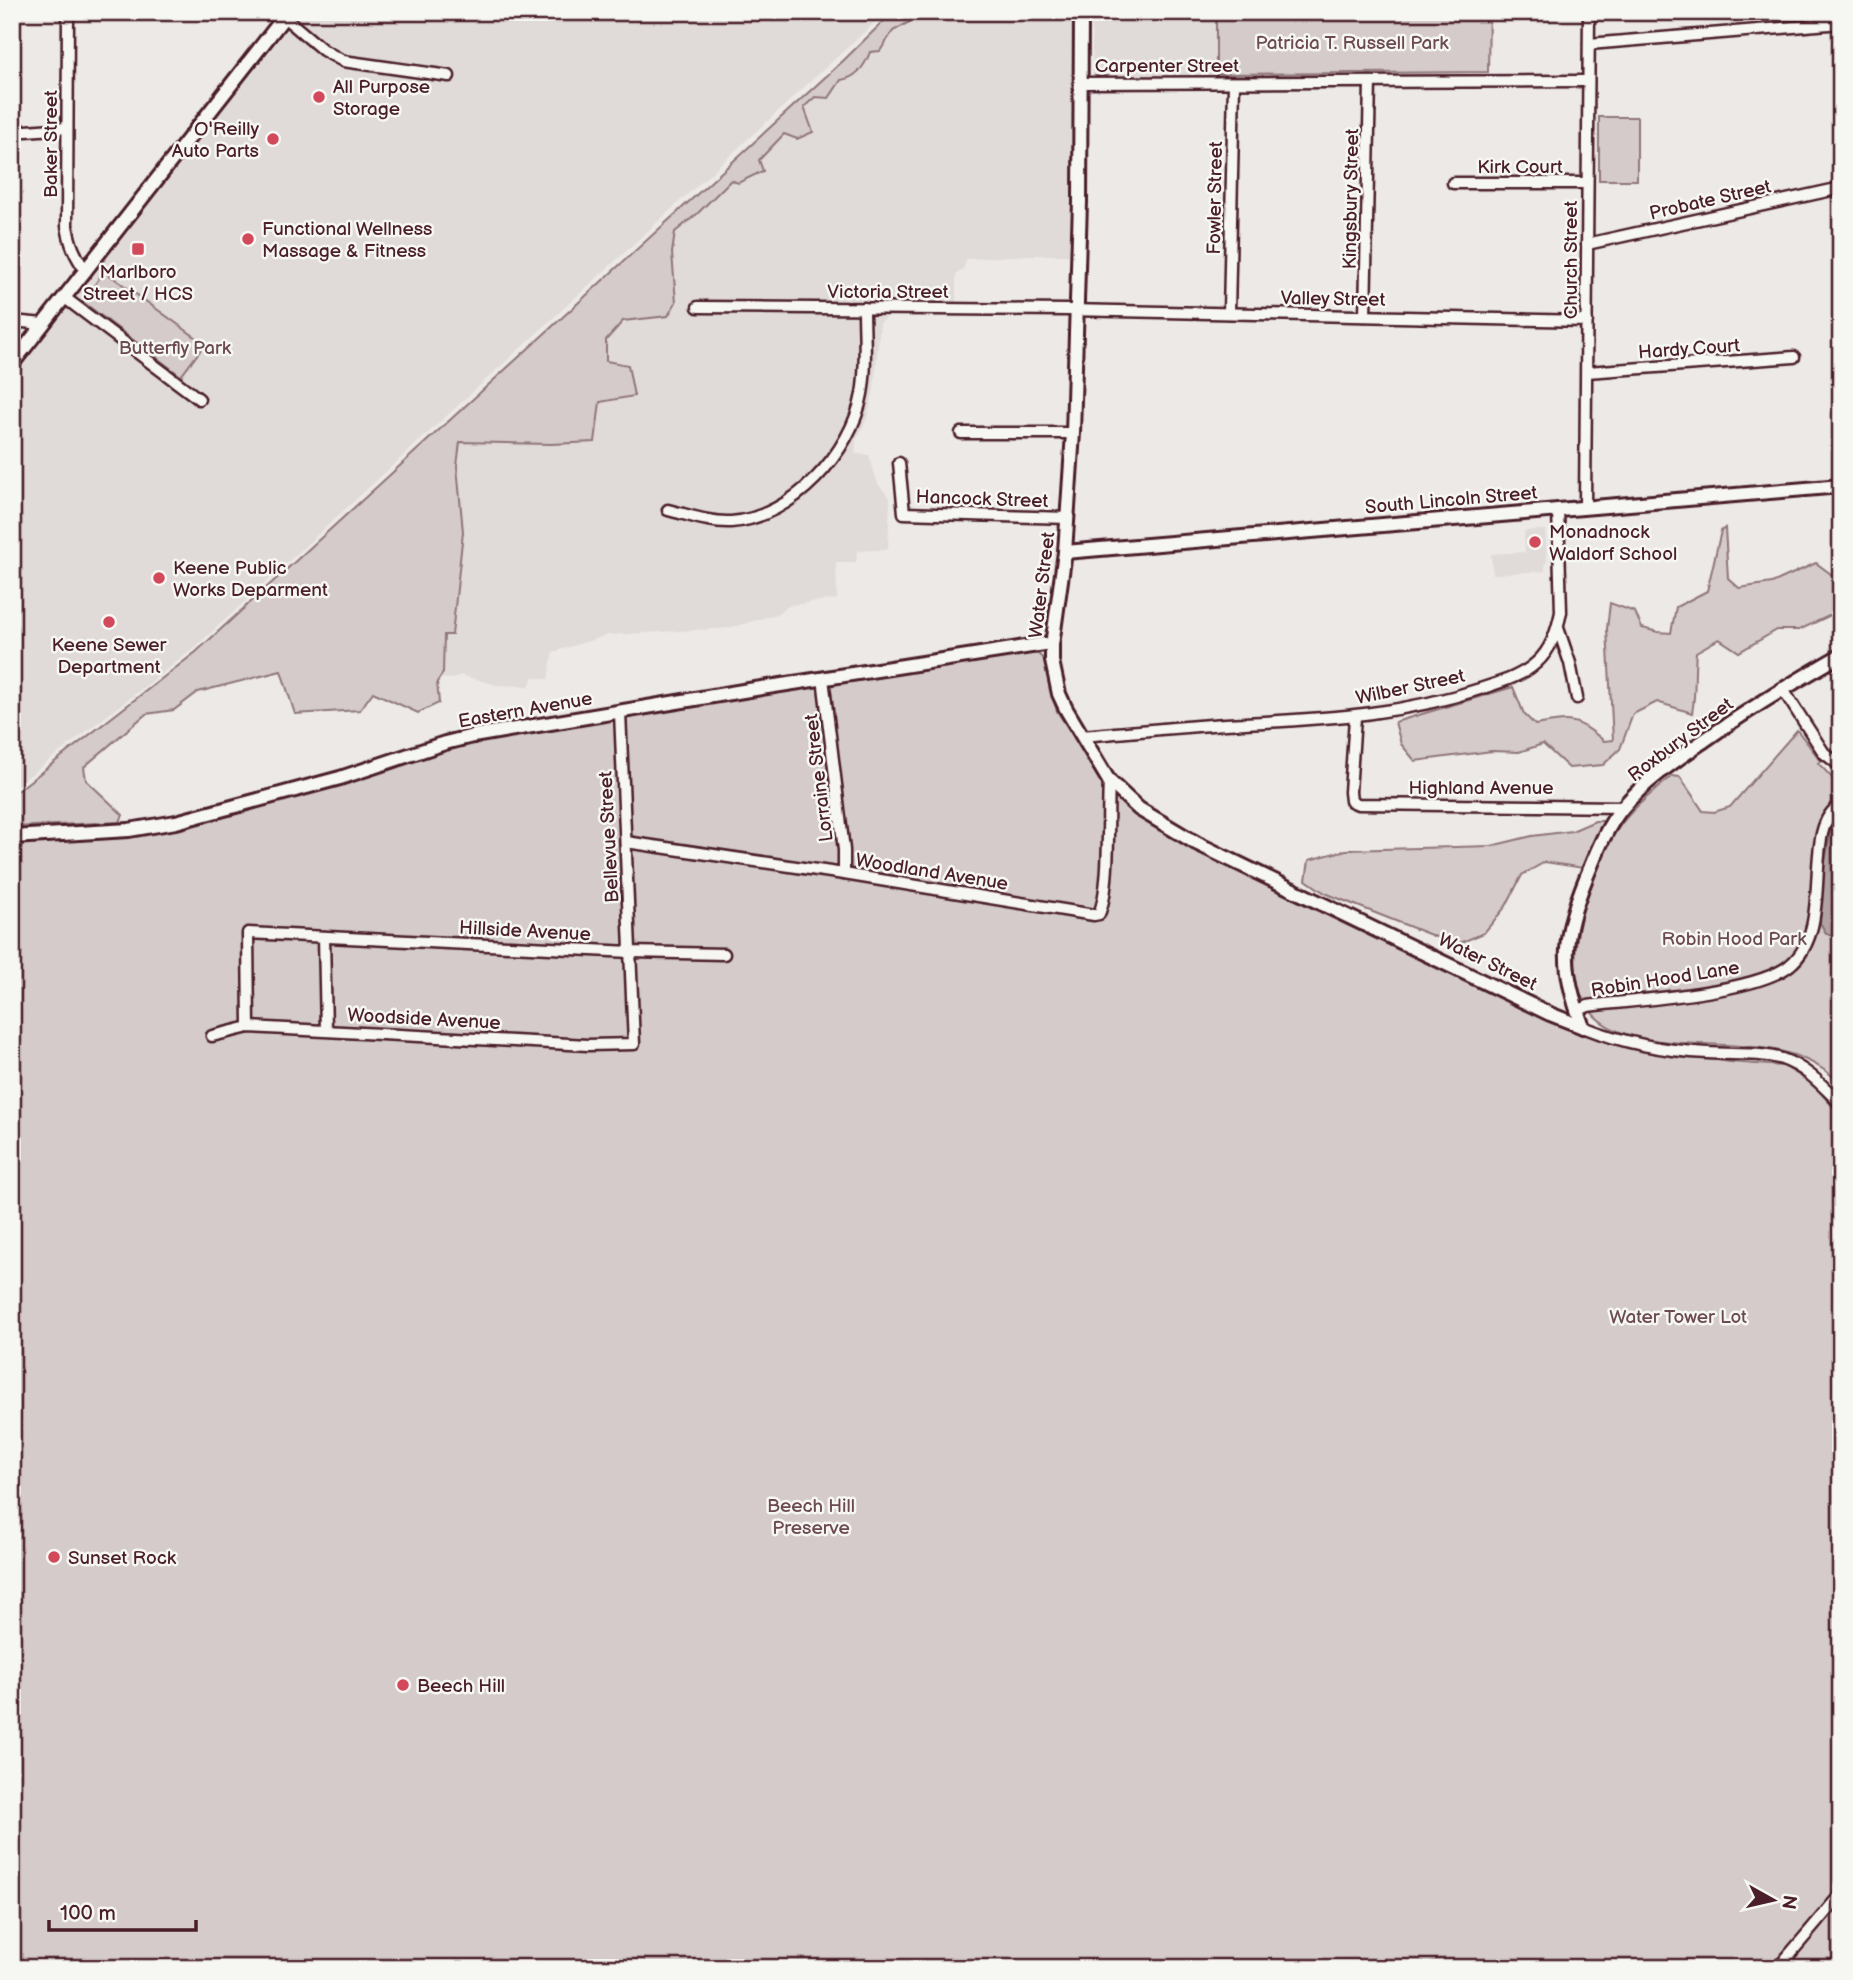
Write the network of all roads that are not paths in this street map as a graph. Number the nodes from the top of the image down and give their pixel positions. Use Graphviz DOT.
graph roads {
  1 [pos="68,12"];
  2 [pos="1080,12"];
  3 [pos="1589,12"];
  4 [pos="286,15"];
  5 [pos="1841,23"];
  6 [pos="1589,44"];
  7 [pos="449,76"];
  8 [pos="1588,81"];
  9 [pos="1370,82"];
  10 [pos="1081,83"];
  11 [pos="1234,83"];
  12 [pos="67,128"];
  13 [pos="12,132"];
  14 [pos="1453,183"];
  15 [pos="1587,183"];
  16 [pos="1841,188"];
  17 [pos="1587,244"];
  18 [pos="86,271"];
  19 [pos="65,298"];
  20 [pos="698,307"];
  21 [pos="864,308"];
  22 [pos="1077,310"];
  23 [pos="1229,313"];
  24 [pos="1365,316"];
  25 [pos="12,321"];
  26 [pos="1587,321"];
  27 [pos="44,324"];
  28 [pos="1794,357"];
  29 [pos="12,364"];
  30 [pos="1587,372"];
  31 [pos="199,399"];
  32 [pos="961,433"];
  33 [pos="1073,433"];
  34 [pos="898,463"];
  35 [pos="1841,486"];
  36 [pos="1585,507"];
  37 [pos="1558,509"];
  38 [pos="668,510"];
  39 [pos="1068,518"];
  40 [pos="1065,552"];
  41 [pos="1558,628"];
  42 [pos="1052,645"];
  43 [pos="1841,655"];
  44 [pos="823,678"];
  45 [pos="1783,688"];
  46 [pos="1577,698"];
  47 [pos="620,712"];
  48 [pos="1354,717"];
  49 [pos="1082,736"];
  50 [pos="1841,766"];
  51 [pos="1109,781"];
  52 [pos="1841,805"];
  53 [pos="1623,807"];
  54 [pos="12,837"];
  55 [pos="626,842"];
  56 [pos="844,874"];
  57 [pos="324,937"];
  58 [pos="631,952"];
  59 [pos="724,954"];
  60 [pos="1577,1011"];
  61 [pos="249,1027"];
  62 [pos="1583,1027"];
  63 [pos="326,1030"];
  64 [pos="212,1036"];
  65 [pos="634,1044"];
  66 [pos="1841,1104"];
  67 [pos="1841,1894"];
  68 [pos="1778,1968"];
  1 -- 12 [label="street, Baker Street"];
  2 -- 10 [label="street, Water Street"];
  3 -- 6 [label="street, Church Street"];
  4 -- 7 [label="street"];
  4 -- 18 [label="street"];
  5 -- 6 [label="street"];
  6 -- 8 [label="street, Church Street"];
  8 -- 9 [label="street, Carpenter Street"];
  8 -- 15 [label="street, Church Street"];
  9 -- 11 [label="street, Carpenter Street"];
  9 -- 24 [label="street, Kingsbury Street"];
  10 -- 11 [label="street, Carpenter Street"];
  10 -- 22 [label="street, Water Street"];
  11 -- 23 [label="street, Fowler Street"];
  12 -- 13 [label="street"];
  12 -- 18 [label="street, Baker Street"];
  14 -- 15 [label="street, Kirk Court"];
  15 -- 17 [label="street, Church Street"];
  16 -- 17 [label="street, Probate Street"];
  17 -- 26 [label="street, Church Street"];
  18 -- 19 [label="street"];
  19 -- 27 [label="street"];
  19 -- 31 [label="street"];
  20 -- 21 [label="street, Victoria Street"];
  21 -- 22 [label="street, Victoria Street"];
  21 -- 38 [label="street"];
  22 -- 23 [label="street, Valley Street"];
  22 -- 33 [label="street, Water Street"];
  23 -- 24 [label="street, Valley Street"];
  24 -- 26 [label="street, Valley Street"];
  25 -- 27 [label="street"];
  26 -- 30 [label="street, Church Street"];
  27 -- 29 [label="street"];
  28 -- 30 [label="street, Hardy Court"];
  30 -- 36 [label="street, Church Street"];
  32 -- 33 [label="street"];
  33 -- 39 [label="street, Water Street"];
  34 -- 39 [label="street, Hancock Street"];
  35 -- 36 [label="street, South Lincoln Street"];
  36 -- 37 [label="street, South Lincoln Street"];
  37 -- 40 [label="street, South Lincoln Street"];
  37 -- 41 [label="street, Wilber Street"];
  39 -- 40 [label="street, Water Street"];
  40 -- 42 [label="street, Water Street"];
  41 -- 46 [label="street"];
  41 -- 48 [label="street, Wilber Street"];
  42 -- 44 [label="street, Eastern Avenue"];
  42 -- 49 [label="street, Water Street"];
  43 -- 45 [label="street, Roxbury Street"];
  44 -- 47 [label="street, Eastern Avenue"];
  44 -- 56 [label="street, Lorraine Street"];
  45 -- 50 [label="street"];
  45 -- 53 [label="street, Roxbury Street"];
  47 -- 54 [label="street, Eastern Avenue"];
  47 -- 55 [label="street, Bellevue Street"];
  48 -- 49 [label="street, Wilber Street"];
  48 -- 53 [label="street, Highland Avenue"];
  49 -- 51 [label="street, Water Street"];
  51 -- 56 [label="street, Woodland Avenue"];
  51 -- 62 [label="street, Water Street"];
  52 -- 60 [label="street, Robin Hood Lane"];
  53 -- 60 [label="street, Roxbury Street"];
  55 -- 56 [label="street, Woodland Avenue"];
  55 -- 58 [label="street, Bellevue Street"];
  57 -- 58 [label="street, Hillside Avenue"];
  57 -- 61 [label="street, Hillside Avenue"];
  57 -- 63 [label="street"];
  58 -- 59 [label="street, Hillside Avenue"];
  58 -- 65 [label="street, Bellevue Street"];
  60 -- 62 [label="street, Roxbury Street"];
  61 -- 63 [label="street, Woodside Avenue"];
  61 -- 64 [label="street, Woodside Avenue"];
  62 -- 66 [label="street"];
  63 -- 65 [label="street, Woodside Avenue"];
  67 -- 68 [label="street"];
}
